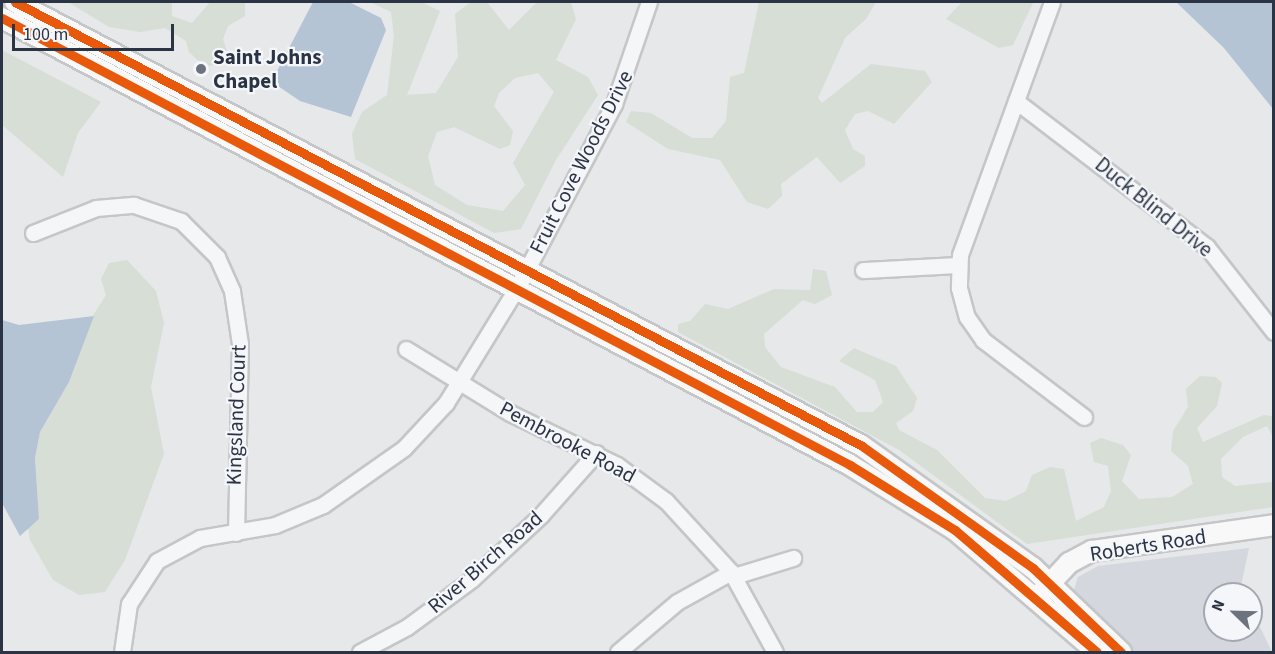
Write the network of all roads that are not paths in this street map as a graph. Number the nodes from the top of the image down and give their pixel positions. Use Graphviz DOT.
graph roads {
  1 [pos="15,2"];
  2 [pos="650,2"];
  3 [pos="1052,2"];
  4 [pos="2,18"];
  5 [pos="153,74"];
  6 [pos="143,91"];
  7 [pos="1016,101"];
  8 [pos="33,233"];
  9 [pos="959,265"];
  10 [pos="528,269"];
  11 [pos="863,270"];
  12 [pos="518,286"];
  13 [pos="1274,332"];
  14 [pos="406,349"];
  15 [pos="460,382"];
  16 [pos="1084,417"];
  17 [pos="596,453"];
  18 [pos="1274,525"];
  19 [pos="236,532"];
  20 [pos="793,558"];
  21 [pos="732,574"];
  22 [pos="1044,590"];
  23 [pos="122,652"];
  24 [pos="360,652"];
  25 [pos="618,652"];
  26 [pos="775,652"];
  27 [pos="1097,652"];
  28 [pos="1121,652"];
  1 -- 5 [label="main road"];
  2 -- 10 [label="street, Fruit Cove Woods Drive"];
  3 -- 7 [label="street"];
  4 -- 6 [label="main road"];
  5 -- 6 [label="main road"];
  5 -- 10 [label="main road"];
  6 -- 12 [label="main road"];
  7 -- 9 [label="street"];
  7 -- 13 [label="street, Duck Blind Drive"];
  8 -- 19 [label="street, Kingsland Court"];
  9 -- 11 [label="street"];
  9 -- 16 [label="street"];
  10 -- 12 [label="street, Fruit Cove Woods Drive"];
  10 -- 22 [label="main road"];
  12 -- 15 [label="street, Fruit Cove Woods Drive"];
  12 -- 22 [label="main road"];
  14 -- 15 [label="street, Pembrooke Road"];
  15 -- 17 [label="street, Pembrooke Road"];
  15 -- 19 [label="street, Fruit Cove Woods Drive"];
  17 -- 21 [label="street, Pembrooke Road"];
  17 -- 24 [label="street, River Birch Road"];
  18 -- 22 [label="main road, Roberts Road"];
  19 -- 23 [label="street, Fruit Cove Woods Drive"];
  20 -- 21 [label="street"];
  21 -- 25 [label="street"];
  21 -- 26 [label="street, Pembrooke Road"];
  22 -- 27 [label="main road"];
  22 -- 28 [label="main road"];
}
